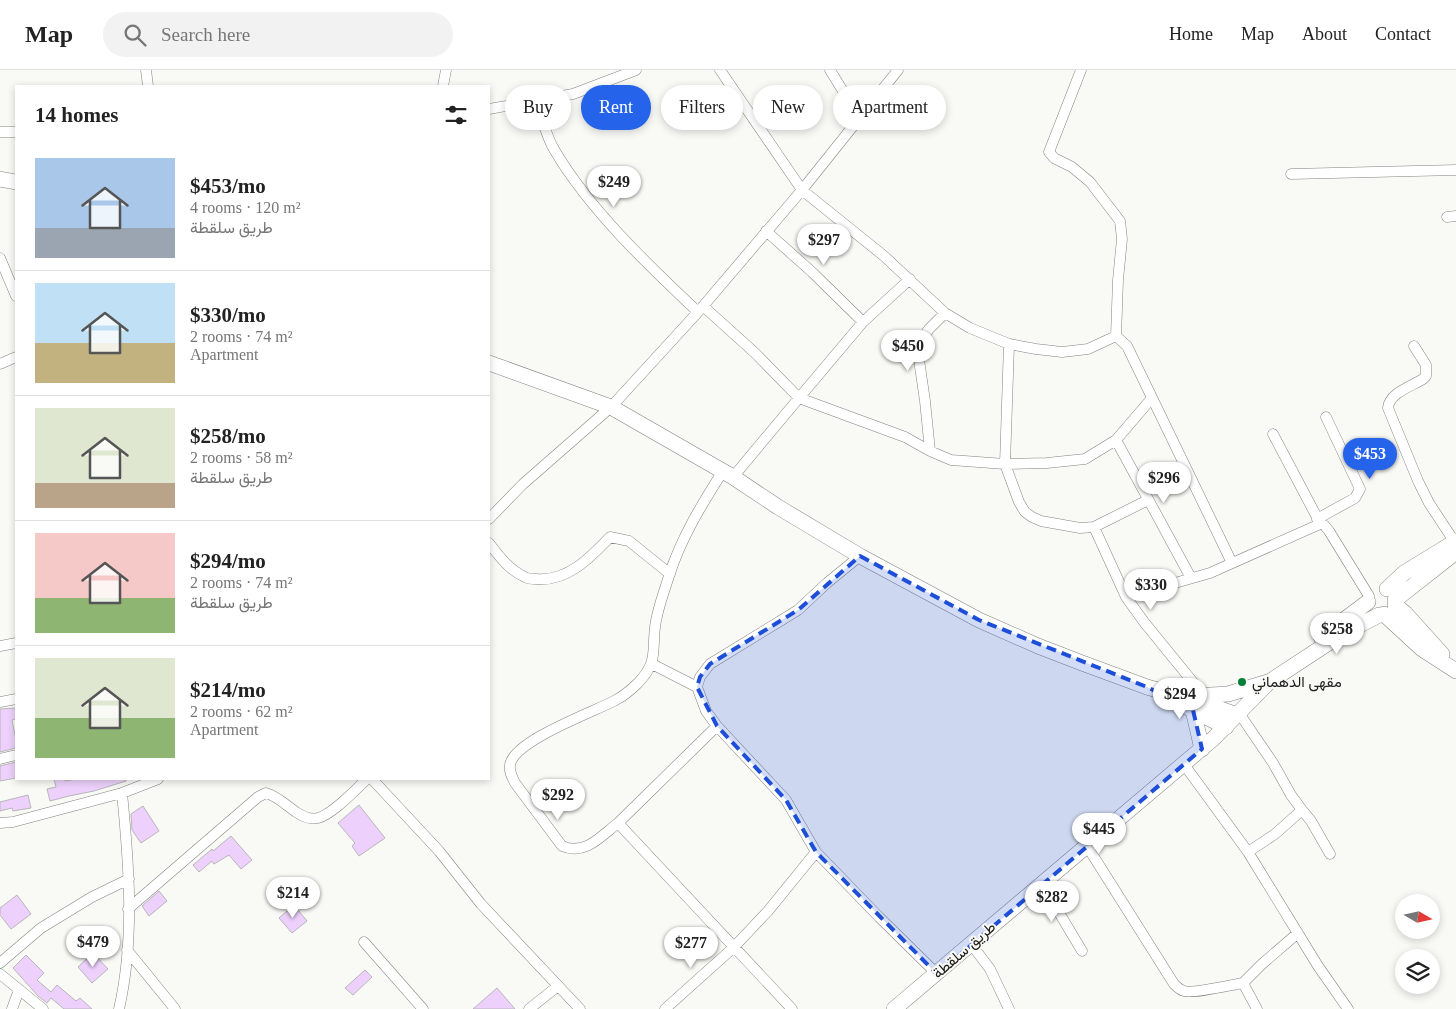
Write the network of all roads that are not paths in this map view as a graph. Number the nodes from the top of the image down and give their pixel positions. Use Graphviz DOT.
graph roads {
  1 [pos="146,70"];
  2 [pos="446,70"];
  3 [pos="636,70"];
  4 [pos="720,70"];
  5 [pos="830,70"];
  6 [pos="898,70"];
  7 [pos="1082,70"];
  8 [pos="148,85"];
  9 [pos="443,85"];
  10 [pos="839,85"];
  11 [pos="886,85"];
  12 [pos="571,94"];
  13 [pos="505,106"];
  14 [pos="490,109"];
  15 [pos="546,130"];
  16 [pos="850,130"];
  17 [pos="0,132"];
  18 [pos="15,132"];
  19 [pos="1456,170"];
  20 [pos="1291,174"];
  21 [pos="0,178"];
  22 [pos="15,182"];
  23 [pos="802,190"];
  24 [pos="766,232"];
  25 [pos="0,258"];
  26 [pos="910,280"];
  27 [pos="15,294"];
  28 [pos="700,309"];
  29 [pos="945,313"];
  30 [pos="863,322"];
  31 [pos="1116,336"];
  32 [pos="1009,344"];
  33 [pos="1414,346"];
  34 [pos="15,357"];
  35 [pos="490,363"];
  36 [pos="0,364"];
  37 [pos="799,398"];
  38 [pos="1152,398"];
  39 [pos="611,407"];
  40 [pos="1326,417"];
  41 [pos="1273,434"];
  42 [pos="1116,440"];
  43 [pos="930,451"];
  44 [pos="1005,464"];
  45 [pos="728,474"];
  46 [pos="1148,500"];
  47 [pos="490,519"];
  48 [pos="1319,521"];
  49 [pos="1094,527"];
  50 [pos="490,544"];
  51 [pos="1455,545"];
  52 [pos="860,556"];
  53 [pos="1232,563"];
  54 [pos="670,574"];
  55 [pos="1191,578"];
  56 [pos="1126,597"];
  57 [pos="1369,599"];
  58 [pos="1388,605"];
  59 [pos="15,643"];
  60 [pos="0,646"];
  61 [pos="652,664"];
  62 [pos="1456,671"];
  63 [pos="1275,678"];
  64 [pos="1147,687"];
  65 [pos="697,688"];
  66 [pos="1179,695"];
  67 [pos="1205,697"];
  68 [pos="15,699"];
  69 [pos="0,702"];
  70 [pos="1193,710"];
  71 [pos="1238,714"];
  72 [pos="717,726"];
  73 [pos="1226,726"];
  74 [pos="1202,749"];
  75 [pos="15,755"];
  76 [pos="0,759"];
  77 [pos="1183,764"];
  78 [pos="366,780"];
  79 [pos="373,780"];
  80 [pos="142,782"];
  81 [pos="122,794"];
  82 [pos="1302,810"];
  83 [pos="0,823"];
  84 [pos="618,823"];
  85 [pos="1087,846"];
  86 [pos="816,852"];
  87 [pos="1248,852"];
  88 [pos="1330,854"];
  89 [pos="129,879"];
  90 [pos="1042,884"];
  91 [pos="128,909"];
  92 [pos="1298,933"];
  93 [pos="364,942"];
  94 [pos="972,944"];
  95 [pos="733,948"];
  96 [pos="127,950"];
  97 [pos="1082,951"];
  98 [pos="0,963"];
  99 [pos="0,974"];
  100 [pos="937,974"];
  101 [pos="1244,983"];
  102 [pos="558,986"];
  103 [pos="19,990"];
  104 [pos="12,1009"];
  105 [pos="43,1009"];
  106 [pos="119,1009"];
  107 [pos="175,1009"];
  108 [pos="423,1009"];
  109 [pos="529,1009"];
  110 [pos="580,1009"];
  111 [pos="665,1009"];
  112 [pos="792,1009"];
  113 [pos="894,1009"];
  114 [pos="1010,1009"];
  115 [pos="1257,1009"];
  116 [pos="1348,1009"];
  1 -- 8 [label="street"];
  2 -- 9 [label="street"];
  3 -- 12 [label="street"];
  4 -- 23 [label="street"];
  5 -- 10 [label="street"];
  6 -- 11 [label="street"];
  7 -- 31 [label="street"];
  13 -- 14 [label="street"];
  15 -- 28 [label="street"];
  16 -- 23 [label="street"];
  17 -- 18 [label="street"];
  19 -- 20 [label="street"];
  21 -- 22 [label="street"];
  23 -- 24 [label="street"];
  23 -- 26 [label="street"];
  24 -- 28 [label="street"];
  24 -- 30 [label="street"];
  25 -- 27 [label="street"];
  26 -- 29 [label="street"];
  26 -- 30 [label="street"];
  28 -- 37 [label="street"];
  28 -- 39 [label="street"];
  29 -- 32 [label="street"];
  29 -- 43 [label="street"];
  30 -- 37 [label="street"];
  31 -- 32 [label="street"];
  31 -- 38 [label="street"];
  32 -- 44 [label="street"];
  33 -- 51 [label="street"];
  34 -- 36 [label="street"];
  35 -- 39 [label="street"];
  37 -- 43 [label="street"];
  37 -- 45 [label="street"];
  38 -- 42 [label="street"];
  38 -- 53 [label="street"];
  39 -- 45 [label="street"];
  39 -- 47 [label="street"];
  40 -- 48 [label="street"];
  41 -- 48 [label="street"];
  42 -- 44 [label="street"];
  42 -- 46 [label="street"];
  43 -- 44 [label="street"];
  44 -- 49 [label="street"];
  45 -- 52 [label="street"];
  45 -- 54 [label="street"];
  46 -- 49 [label="street"];
  46 -- 55 [label="street"];
  48 -- 53 [label="street"];
  48 -- 57 [label="street"];
  49 -- 56 [label="street"];
  50 -- 54 [label="street"];
  51 -- 58 [label="street, طريق سلقطة"];
  52 -- 64 [label="street"];
  52 -- 65 [label="street"];
  53 -- 55 [label="street"];
  54 -- 61 [label="street"];
  55 -- 56 [label="street"];
  56 -- 67 [label="street"];
  57 -- 58 [label="street"];
  57 -- 58 [label="street, طريق سلقطة"];
  57 -- 63 [label="street, طريق سلقطة"];
  58 -- 62 [label="street"];
  58 -- 63 [label="street, طريق سلقطة"];
  59 -- 60 [label="street"];
  61 -- 65 [label="street"];
  61 -- 84 [label="street"];
  63 -- 67 [label="street"];
  63 -- 71 [label="street, طريق سلقطة"];
  64 -- 66 [label="street"];
  64 -- 70 [label="street"];
  65 -- 72 [label="street"];
  66 -- 67 [label="street"];
  66 -- 71 [label="street"];
  68 -- 69 [label="street"];
  70 -- 73 [label="street"];
  70 -- 74 [label="street"];
  71 -- 73 [label="street, طريق سلقطة"];
  71 -- 82 [label="street"];
  72 -- 84 [label="street"];
  72 -- 86 [label="street"];
  73 -- 74 [label="street, طريق سلقطة"];
  74 -- 77 [label="street, طريق سلقطة"];
  75 -- 76 [label="street"];
  77 -- 85 [label="street, طريق سلقطة"];
  77 -- 87 [label="street"];
  78 -- 91 [label="street"];
  79 -- 102 [label="street"];
  80 -- 81 [label="street"];
  81 -- 83 [label="street"];
  81 -- 89 [label="street"];
  82 -- 87 [label="street"];
  82 -- 88 [label="street"];
  84 -- 95 [label="street"];
  85 -- 90 [label="street, طريق سلقطة"];
  85 -- 101 [label="street"];
  86 -- 95 [label="street"];
  86 -- 100 [label="street"];
  87 -- 92 [label="street"];
  89 -- 91 [label="street"];
  89 -- 98 [label="street"];
  90 -- 94 [label="street, طريق سلقطة"];
  90 -- 97 [label="street"];
  91 -- 96 [label="street"];
  92 -- 101 [label="street"];
  92 -- 116 [label="street"];
  93 -- 108 [label="street"];
  94 -- 100 [label="street, طريق سلقطة"];
  94 -- 114 [label="street"];
  95 -- 111 [label="street"];
  95 -- 112 [label="street"];
  96 -- 106 [label="street"];
  96 -- 107 [label="street"];
  99 -- 103 [label="street"];
  100 -- 113 [label="street, طريق سلقطة"];
  101 -- 115 [label="street"];
  102 -- 109 [label="street"];
  102 -- 110 [label="street"];
  103 -- 104 [label="street"];
  103 -- 105 [label="street"];
}
